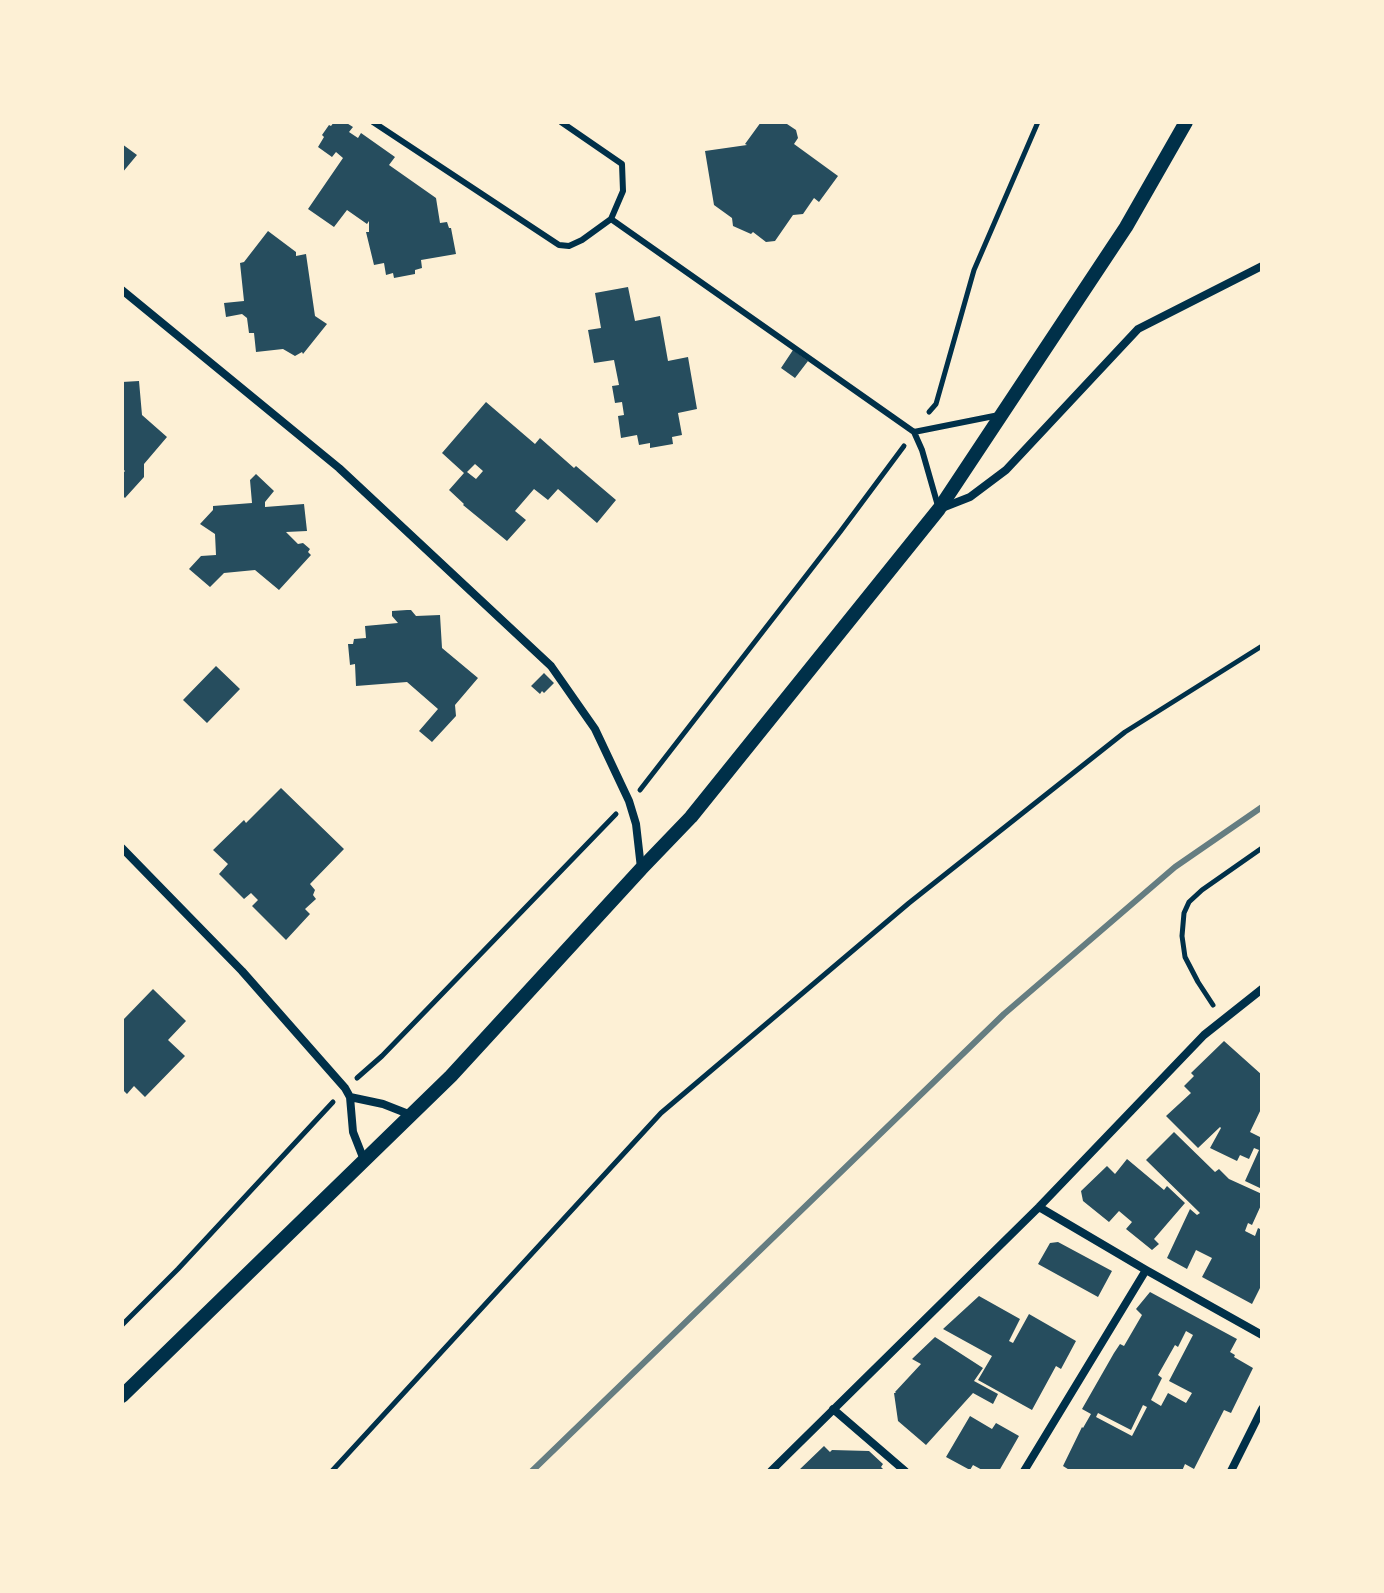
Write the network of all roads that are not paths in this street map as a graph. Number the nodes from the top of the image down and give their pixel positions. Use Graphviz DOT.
graph roads {
  1 [pos="373,122"];
  2 [pos="561,122"];
  3 [pos="1180,126"];
  4 [pos="611,219"];
  5 [pos="1262,266"];
  6 [pos="122,290"];
  7 [pos="1003,414"];
  8 [pos="914,432"];
  9 [pos="939,509"];
  10 [pos="122,848"];
  11 [pos="641,869"];
  12 [pos="1262,989"];
  13 [pos="350,1097"];
  14 [pos="411,1115"];
  15 [pos="364,1161"];
  16 [pos="1039,1207"];
  17 [pos="1146,1270"];
  18 [pos="1262,1335"];
  19 [pos="122,1396"];
  20 [pos="833,1409"];
  21 [pos="1262,1409"];
  22 [pos="771,1471"];
  23 [pos="905,1471"];
  24 [pos="1024,1471"];
  25 [pos="1231,1471"];
  1 -- 4 [label="lane"];
  2 -- 4 [label="lane"];
  3 -- 7 [label="street"];
  4 -- 8 [label="lane"];
  5 -- 9 [label="street"];
  6 -- 11 [label="street"];
  7 -- 8 [label="lane"];
  7 -- 9 [label="street"];
  8 -- 9 [label="lane"];
  9 -- 11 [label="street"];
  10 -- 13 [label="street"];
  11 -- 14 [label="street"];
  12 -- 16 [label="street"];
  13 -- 14 [label="street"];
  13 -- 15 [label="street"];
  14 -- 15 [label="street"];
  15 -- 19 [label="street"];
  16 -- 17 [label="street"];
  16 -- 20 [label="street"];
  17 -- 18 [label="street"];
  17 -- 24 [label="street"];
  20 -- 22 [label="street"];
  20 -- 23 [label="street"];
  21 -- 25 [label="street"];
}
